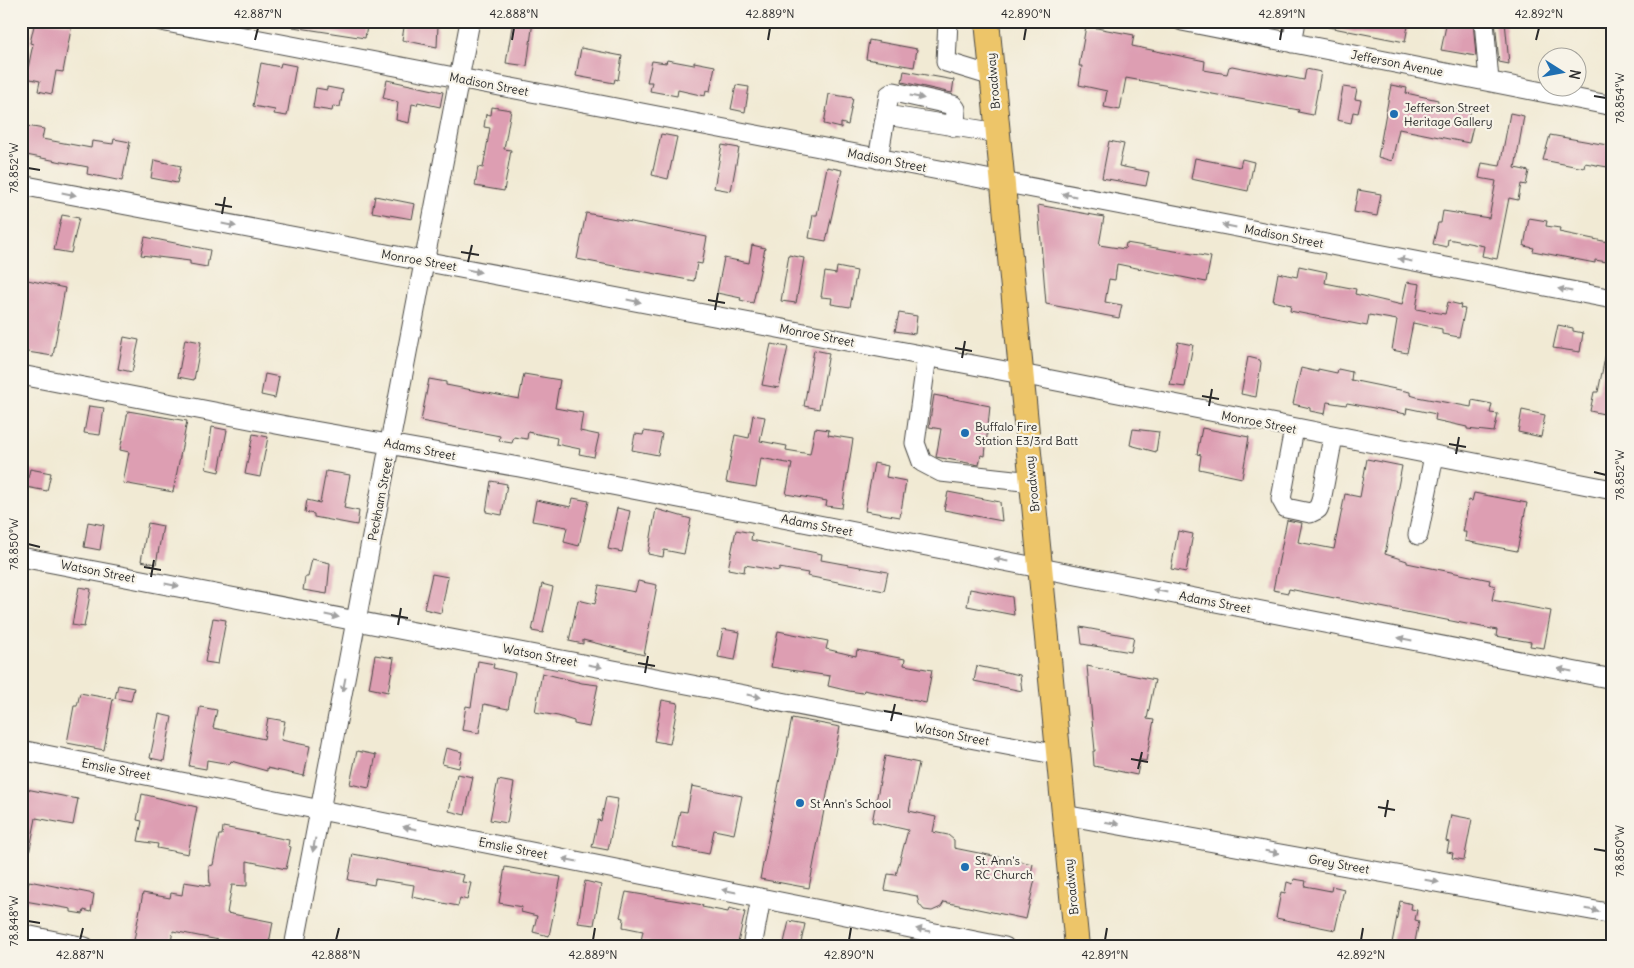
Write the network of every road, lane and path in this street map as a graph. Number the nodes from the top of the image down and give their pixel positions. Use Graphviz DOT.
graph roads {
  1 [pos="161,21"];
  2 [pos="470,21"];
  3 [pos="948,21"];
  4 [pos="1182,21"];
  5 [pos="1296,21"];
  6 [pos="1484,21"];
  7 [pos="982,22"];
  8 [pos="1292,42"];
  9 [pos="992,76"];
  10 [pos="459,78"];
  11 [pos="1489,81"];
  12 [pos="1613,106"];
  13 [pos="998,133"];
  14 [pos="878,159"];
  15 [pos="1002,182"];
  16 [pos="21,185"];
  17 [pos="424,261"];
  18 [pos="1613,299"];
  19 [pos="928,356"];
  20 [pos="1021,374"];
  21 [pos="21,375"];
  22 [pos="1294,429"];
  23 [pos="1333,437"];
  24 [pos="391,443"];
  25 [pos="1434,456"];
  26 [pos="1032,482"];
  27 [pos="1613,490"];
  28 [pos="1418,535"];
  29 [pos="21,556"];
  30 [pos="1040,567"];
  31 [pos="356,620"];
  32 [pos="1613,679"];
  33 [pos="21,750"];
  34 [pos="1058,755"];
  35 [pos="320,810"];
  36 [pos="1064,815"];
  37 [pos="762,898"];
  38 [pos="1613,914"];
  39 [pos="21,934"];
  40 [pos="85,947"];
  41 [pos="294,947"];
  42 [pos="752,947"];
  43 [pos="1005,947"];
  44 [pos="1078,947"];
  1 -- 10 [label="street, Madison Street"];
  2 -- 10 [label="street, Peckham Street"];
  3 -- 9 [label="street"];
  4 -- 8 [label="street, Jefferson Avenue"];
  5 -- 8 [label="street"];
  6 -- 11 [label="street"];
  7 -- 9 [label="main road, Broadway"];
  8 -- 11 [label="street, Jefferson Avenue"];
  9 -- 13 [label="main road, Broadway"];
  10 -- 14 [label="street, Madison Street"];
  10 -- 17 [label="street, Peckham Street"];
  11 -- 12 [label="street, Jefferson Avenue"];
  13 -- 14 [label="street"];
  13 -- 15 [label="main road, Broadway"];
  14 -- 15 [label="street, Madison Street"];
  18 -- 15 [label="street, Madison Street, one-way"];
  15 -- 20 [label="main road, Broadway"];
  16 -- 17 [label="street, Monroe Street, one-way"];
  17 -- 19 [label="street, Monroe Street, one-way"];
  17 -- 24 [label="street, Peckham Street"];
  19 -- 20 [label="street, Monroe Street"];
  19 -- 26 [label="street"];
  20 -- 22 [label="street, Monroe Street"];
  20 -- 26 [label="main road, Broadway"];
  21 -- 24 [label="street, Adams Street"];
  22 -- 23 [label="street, Monroe Street"];
  22 -- 23 [label="street"];
  23 -- 25 [label="street, Monroe Street"];
  30 -- 24 [label="street, Adams Street, one-way"];
  24 -- 31 [label="street, Peckham Street"];
  25 -- 27 [label="street, Monroe Street"];
  25 -- 28 [label="street"];
  26 -- 30 [label="main road, Broadway"];
  29 -- 31 [label="street, Watson Street, one-way"];
  32 -- 30 [label="street, Adams Street, one-way"];
  30 -- 34 [label="main road, Broadway"];
  31 -- 34 [label="street, Watson Street, one-way"];
  31 -- 35 [label="street, Peckham Street, one-way"];
  33 -- 35 [label="street, Emslie Street"];
  34 -- 36 [label="main road, Broadway"];
  37 -- 35 [label="street, Emslie Street, one-way"];
  35 -- 41 [label="street, Peckham Street, one-way"];
  36 -- 38 [label="street, Grey Street, one-way"];
  36 -- 44 [label="main road, Broadway"];
  37 -- 42 [label="street"];
  43 -- 37 [label="street, Emslie Street, one-way"];
  39 -- 40 [label="street"];
}
